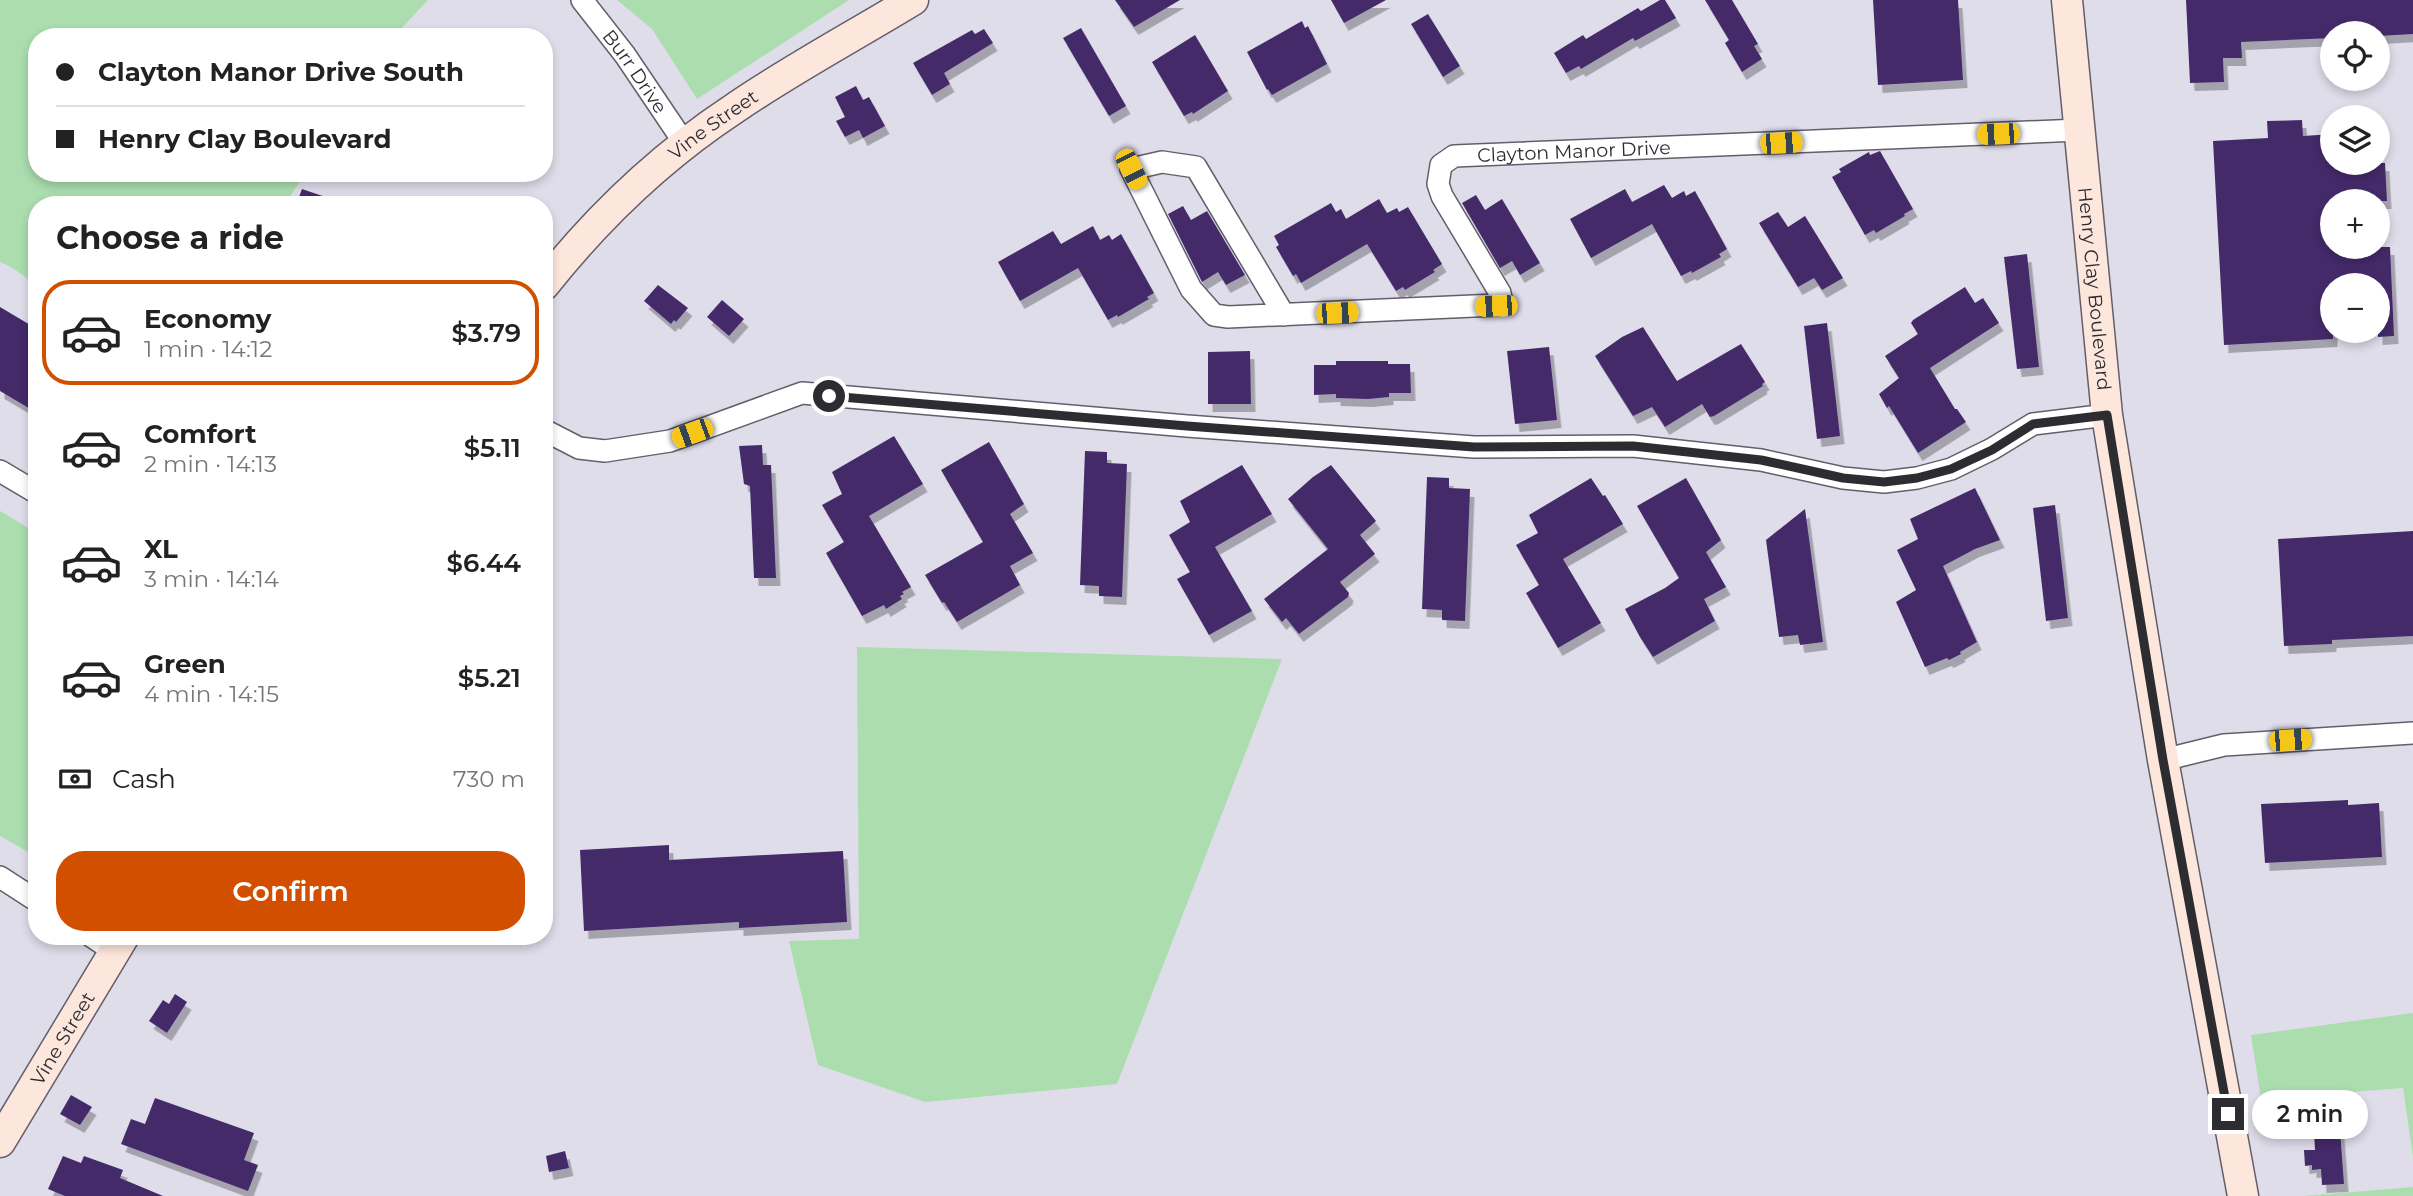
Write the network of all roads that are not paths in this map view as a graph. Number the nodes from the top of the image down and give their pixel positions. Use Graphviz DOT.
graph roads {
  1 [pos="582,0"];
  2 [pos="913,0"];
  3 [pos="2067,0"];
  4 [pos="2079,130"];
  5 [pos="685,144"];
  6 [pos="553,274"];
  7 [pos="1284,315"];
  8 [pos="2107,415"];
  9 [pos="553,435"];
  10 [pos="0,471"];
  11 [pos="28,488"];
  12 [pos="2413,733"];
  13 [pos="2163,760"];
  14 [pos="0,877"];
  15 [pos="28,895"];
  16 [pos="108,945"];
  17 [pos="0,1142"];
  18 [pos="2242,1196"];
  1 -- 5 [label="street, Burr Drive"];
  2 -- 5 [label="main road, Vine Street"];
  3 -- 4 [label="main road, Henry Clay Boulevard"];
  4 -- 7 [label="street, Clayton Manor Drive"];
  4 -- 8 [label="main road, Henry Clay Boulevard"];
  5 -- 6 [label="main road, Vine Street"];
  7 -- 7 [label="street, Clayton Manor Drive"];
  8 -- 9 [label="street"];
  8 -- 13 [label="main road, Henry Clay Boulevard"];
  10 -- 11 [label="street"];
  12 -- 13 [label="street"];
  13 -- 18 [label="main road, Henry Clay Boulevard"];
  14 -- 15 [label="street"];
  16 -- 17 [label="main road, Vine Street"];
}
